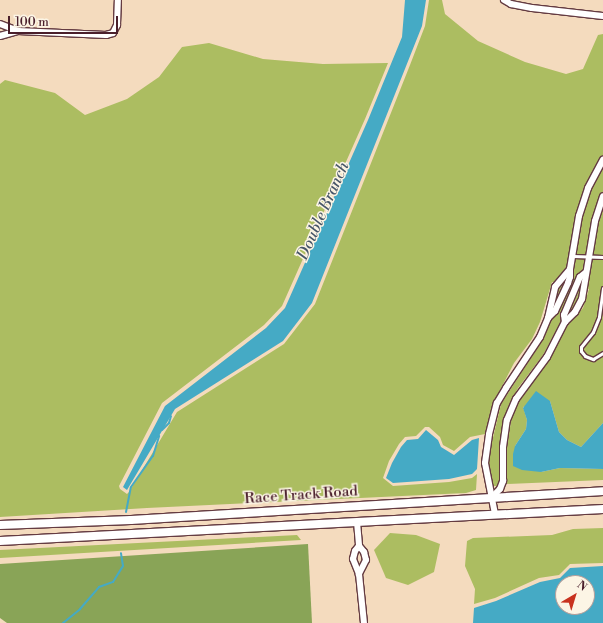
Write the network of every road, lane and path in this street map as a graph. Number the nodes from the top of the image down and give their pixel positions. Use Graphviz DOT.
graph roads {
  1 [pos="118,0"];
  2 [pos="504,0"];
  3 [pos="603,16"];
  4 [pos="0,24"];
  5 [pos="18,31"];
  6 [pos="0,36"];
  7 [pos="603,160"];
  8 [pos="603,196"];
  9 [pos="573,256"];
  10 [pos="590,256"];
  11 [pos="603,257"];
  12 [pos="570,269"];
  13 [pos="585,273"];
  14 [pos="603,288"];
  15 [pos="548,318"];
  16 [pos="565,322"];
  17 [pos="603,353"];
  18 [pos="603,491"];
  19 [pos="493,496"];
  20 [pos="603,509"];
  21 [pos="495,514"];
  22 [pos="189,516"];
  23 [pos="357,522"];
  24 [pos="0,525"];
  25 [pos="190,532"];
  26 [pos="0,541"];
  27 [pos="359,546"];
  28 [pos="359,574"];
  29 [pos="364,623"];
  1 -- 5 [label="street"];
  2 -- 3 [label="street"];
  4 -- 5 [label="street"];
  5 -- 6 [label="street"];
  7 -- 9 [label="street"];
  8 -- 10 [label="street"];
  9 -- 10 [label="lane"];
  9 -- 12 [label="street"];
  10 -- 11 [label="lane"];
  10 -- 13 [label="street"];
  12 -- 15 [label="street"];
  12 -- 15 [label="street"];
  13 -- 16 [label="street"];
  13 -- 16 [label="street"];
  14 -- 17 [label="lane"];
  15 -- 19 [label="street"];
  16 -- 19 [label="street"];
  18 -- 19 [label="main road, Race Track Road"];
  19 -- 21 [label="street"];
  19 -- 22 [label="main road, Race Track Road"];
  20 -- 21 [label="main road, Race Track Road"];
  21 -- 23 [label="main road, Race Track Road"];
  22 -- 24 [label="main road, Race Track Road"];
  22 -- 25 [label="main road"];
  23 -- 25 [label="main road, Race Track Road"];
  23 -- 27 [label="street"];
  25 -- 26 [label="main road, Race Track Road"];
  27 -- 28 [label="street"];
  27 -- 28 [label="street"];
  28 -- 29 [label="street"];
}
